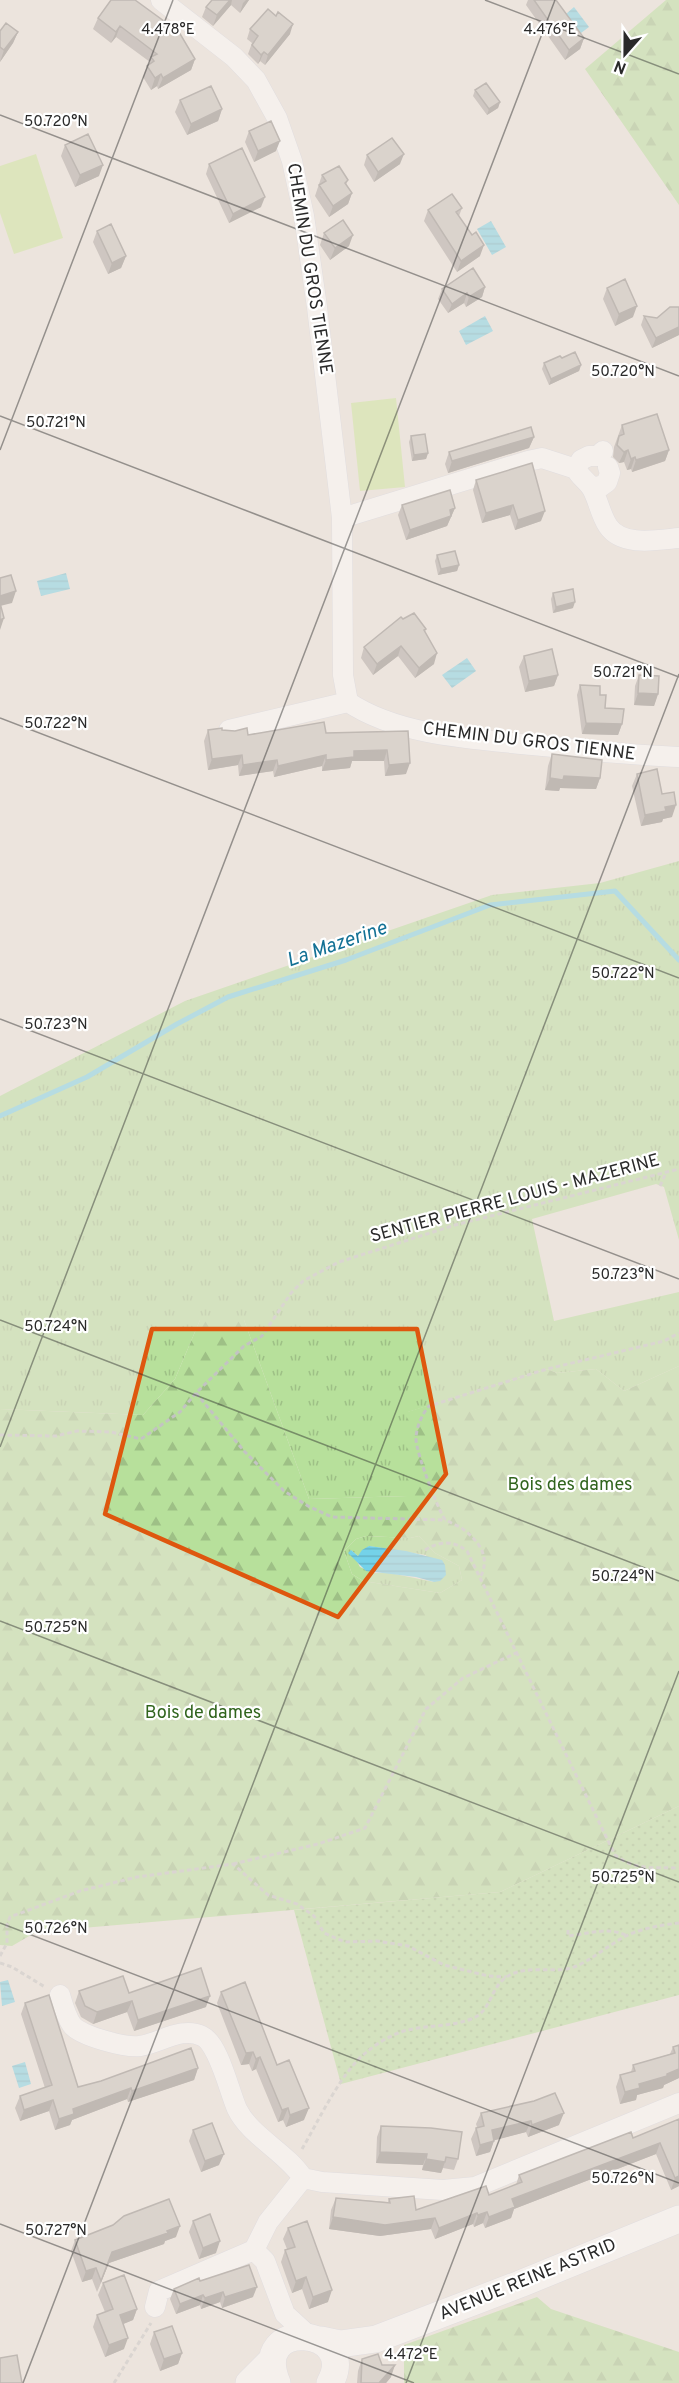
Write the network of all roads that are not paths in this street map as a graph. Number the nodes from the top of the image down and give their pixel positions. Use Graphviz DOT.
graph roads {
  1 [pos="161,0"];
  2 [pos="576,469"];
  3 [pos="590,486"];
  4 [pos="342,518"];
  5 [pos="679,538"];
  6 [pos="348,702"];
  7 [pos="228,730"];
  8 [pos="679,757"];
  9 [pos="60,1995"];
  10 [pos="679,2103"];
  11 [pos="298,2171"];
  12 [pos="679,2219"];
  13 [pos="254,2250"];
  14 [pos="155,2307"];
  15 [pos="285,2314"];
  16 [pos="315,2338"];
  17 [pos="376,2339"];
  18 [pos="276,2363"];
  19 [pos="332,2378"];
  20 [pos="249,2383"];
  1 -- 4 [label="street, CHEMIN DU GROS TIENNE"];
  2 -- 3 [label="street"];
  2 -- 3 [label="street"];
  2 -- 4 [label="street"];
  3 -- 5 [label="street"];
  4 -- 6 [label="street, CHEMIN DU GROS TIENNE"];
  6 -- 7 [label="street"];
  6 -- 8 [label="street, CHEMIN DU GROS TIENNE"];
  9 -- 11 [label="street"];
  10 -- 11 [label="street"];
  11 -- 13 [label="street"];
  12 -- 17 [label="main road, AVENUE REINE ASTRID"];
  13 -- 14 [label="street"];
  13 -- 15 [label="street"];
  15 -- 16 [label="street"];
  15 -- 18 [label="street"];
  16 -- 17 [label="main road"];
  16 -- 18 [label="main road"];
  16 -- 19 [label="main road"];
  17 -- 19 [label="main road"];
  18 -- 20 [label="main road"];
}
